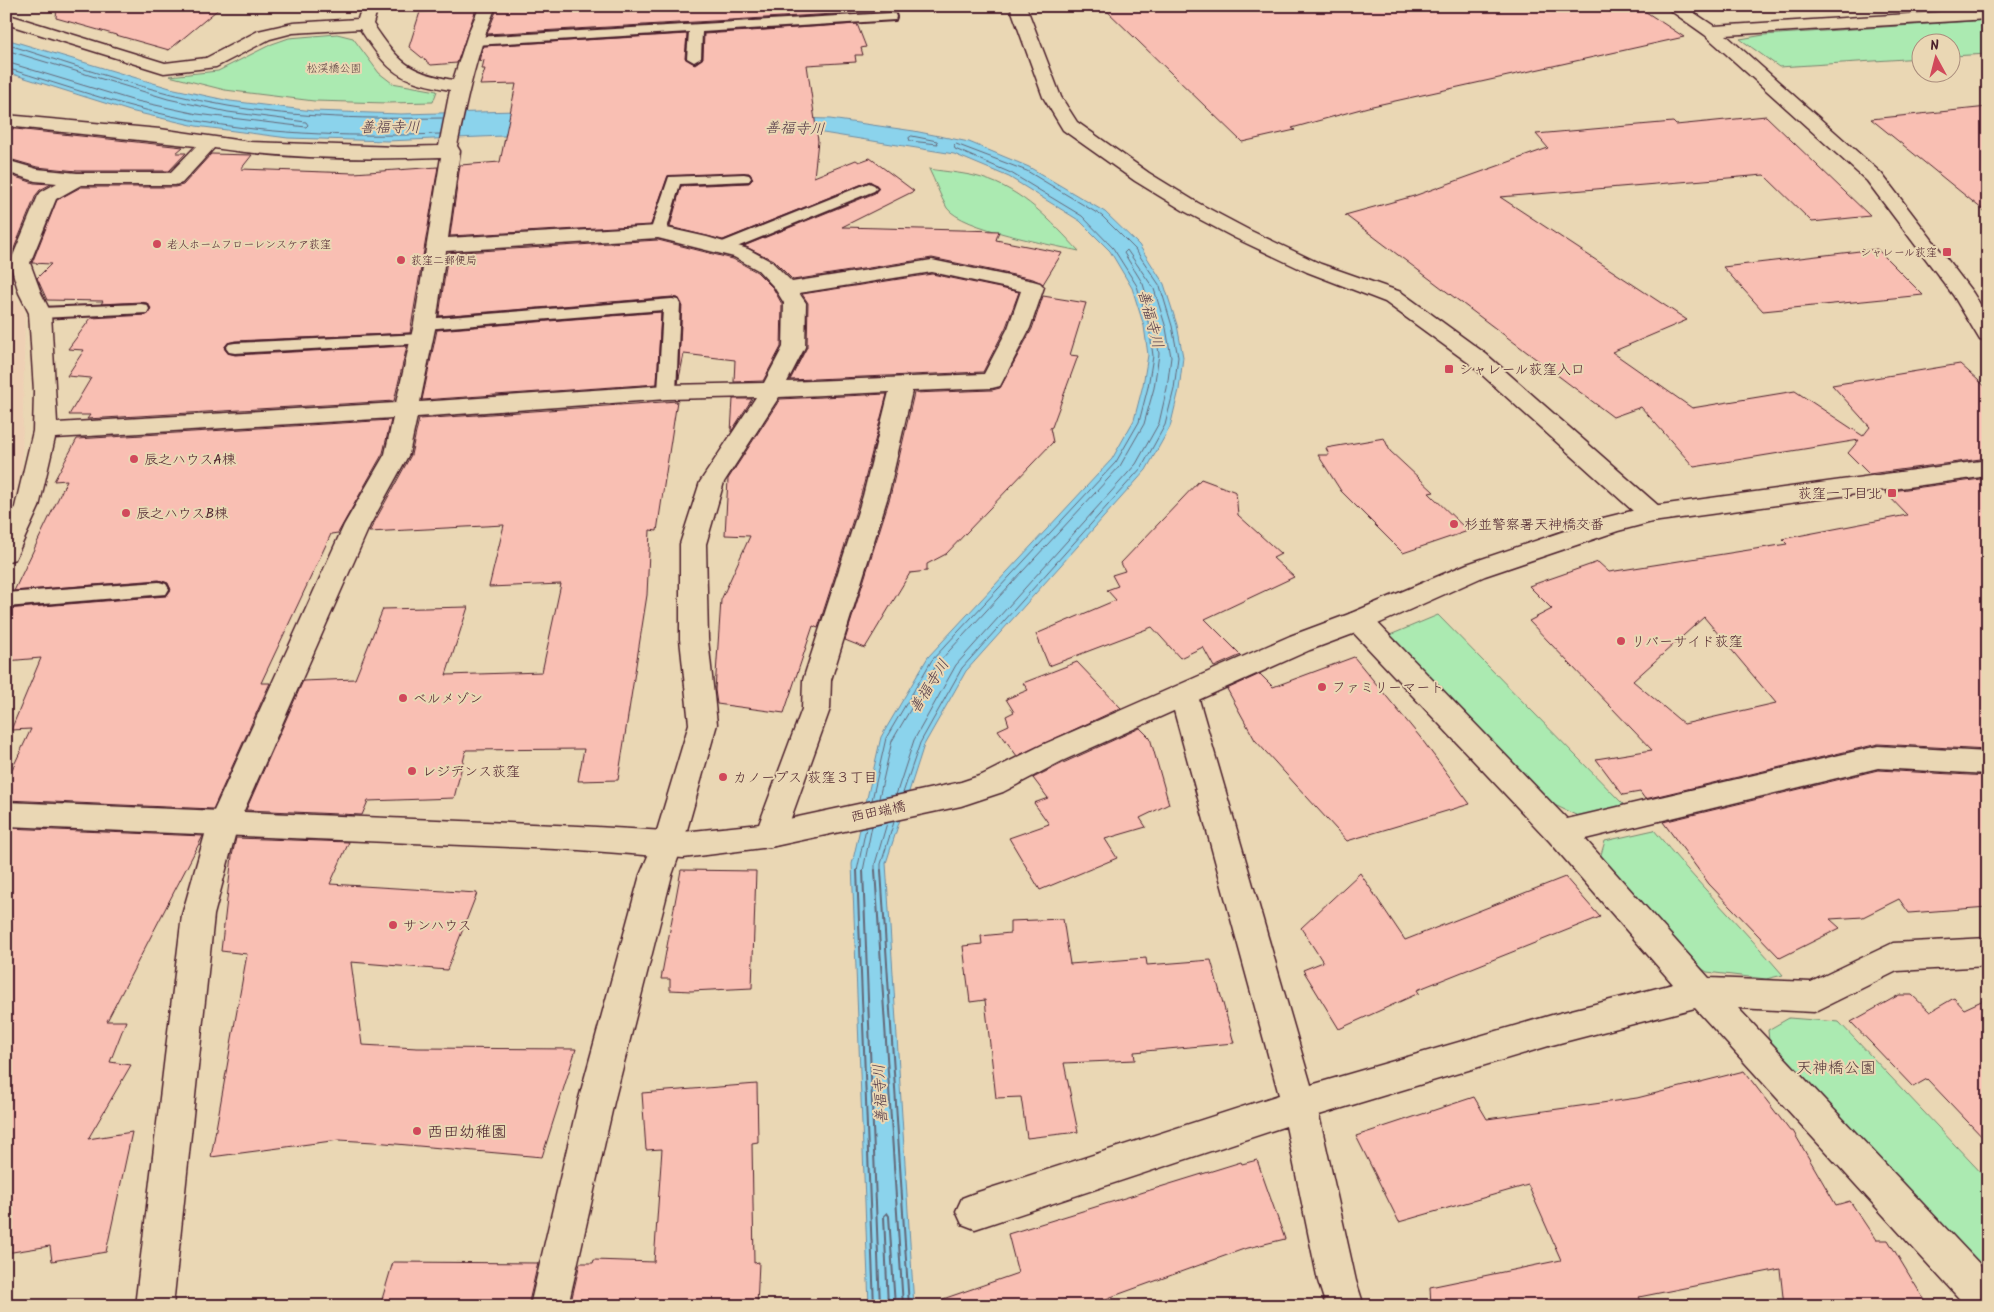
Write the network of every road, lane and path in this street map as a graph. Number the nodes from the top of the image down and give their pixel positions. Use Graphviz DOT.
graph roads {
  1 [pos="25,6"];
  2 [pos="370,6"];
  3 [pos="488,6"];
  4 [pos="1018,6"];
  5 [pos="1672,6"];
  6 [pos="1988,14"];
  7 [pos="890,17"];
  8 [pos="6,19"];
  9 [pos="364,24"];
  10 [pos="696,27"];
  11 [pos="1711,31"];
  12 [pos="475,41"];
  13 [pos="694,58"];
  14 [pos="460,86"];
  15 [pos="6,120"];
  16 [pos="209,143"];
  17 [pos="450,149"];
  18 [pos="6,166"];
  19 [pos="744,178"];
  20 [pos="77,179"];
  21 [pos="869,188"];
  22 [pos="658,232"];
  23 [pos="437,245"];
  24 [pos="721,248"];
  25 [pos="787,288"];
  26 [pos="141,309"];
  27 [pos="40,313"];
  28 [pos="424,332"];
  29 [pos="1988,335"];
  30 [pos="235,348"];
  31 [pos="902,384"];
  32 [pos="772,390"];
  33 [pos="667,392"];
  34 [pos="407,410"];
  35 [pos="45,431"];
  36 [pos="1988,468"];
  37 [pos="1652,514"];
  38 [pos="8,544"];
  39 [pos="159,589"];
  40 [pos="6,600"];
  41 [pos="1359,621"];
  42 [pos="1184,696"];
  43 [pos="1988,763"];
  44 [pos="6,814"];
  45 [pos="223,824"];
  46 [pos="1561,833"];
  47 [pos="770,835"];
  48 [pos="668,844"];
  49 [pos="1988,952"];
  50 [pos="1700,992"];
  51 [pos="1299,1105"];
  52 [pos="975,1211"];
  53 [pos="1988,1301"];
  54 [pos="154,1306"];
  55 [pos="549,1306"];
  56 [pos="1345,1306"];
  1 -- 8 [label="street"];
  2 -- 9 [label="street"];
  3 -- 12 [label="street"];
  4 -- 37 [label="street"];
  5 -- 11 [label="street"];
  6 -- 11 [label="street"];
  7 -- 10 [label="lane"];
  8 -- 9 [label="street"];
  9 -- 14 [label="street"];
  10 -- 12 [label="lane"];
  10 -- 13 [label="lane"];
  11 -- 29 [label="street"];
  12 -- 14 [label="street"];
  14 -- 17 [label="street"];
  15 -- 16 [label="street"];
  16 -- 17 [label="street"];
  16 -- 20 [label="street"];
  17 -- 23 [label="street"];
  18 -- 20 [label="street"];
  19 -- 22 [label="lane"];
  20 -- 27 [label="street"];
  21 -- 24 [label="lane"];
  22 -- 23 [label="street"];
  22 -- 24 [label="street"];
  23 -- 28 [label="street"];
  24 -- 25 [label="street"];
  25 -- 31 [label="street"];
  25 -- 32 [label="street"];
  26 -- 27 [label="lane"];
  27 -- 35 [label="street"];
  28 -- 30 [label="lane"];
  28 -- 33 [label="lane"];
  28 -- 34 [label="street"];
  31 -- 32 [label="street"];
  31 -- 47 [label="street"];
  32 -- 33 [label="street"];
  32 -- 48 [label="street"];
  33 -- 34 [label="street"];
  34 -- 35 [label="street"];
  34 -- 45 [label="street"];
  35 -- 38 [label="street"];
  36 -- 37 [label="street, 西田端橋"];
  37 -- 41 [label="street, 西田端橋"];
  39 -- 40 [label="lane"];
  41 -- 42 [label="street, 西田端橋"];
  41 -- 46 [label="street"];
  42 -- 47 [label="street, 西田端橋"];
  42 -- 51 [label="street"];
  43 -- 46 [label="street"];
  44 -- 45 [label="street, 西田端橋"];
  45 -- 48 [label="street, 西田端橋"];
  45 -- 54 [label="street"];
  46 -- 50 [label="street"];
  47 -- 48 [label="street, 西田端橋"];
  48 -- 55 [label="street"];
  49 -- 50 [label="street"];
  50 -- 51 [label="street"];
  50 -- 53 [label="street"];
  51 -- 52 [label="street"];
  51 -- 56 [label="street"];
}
